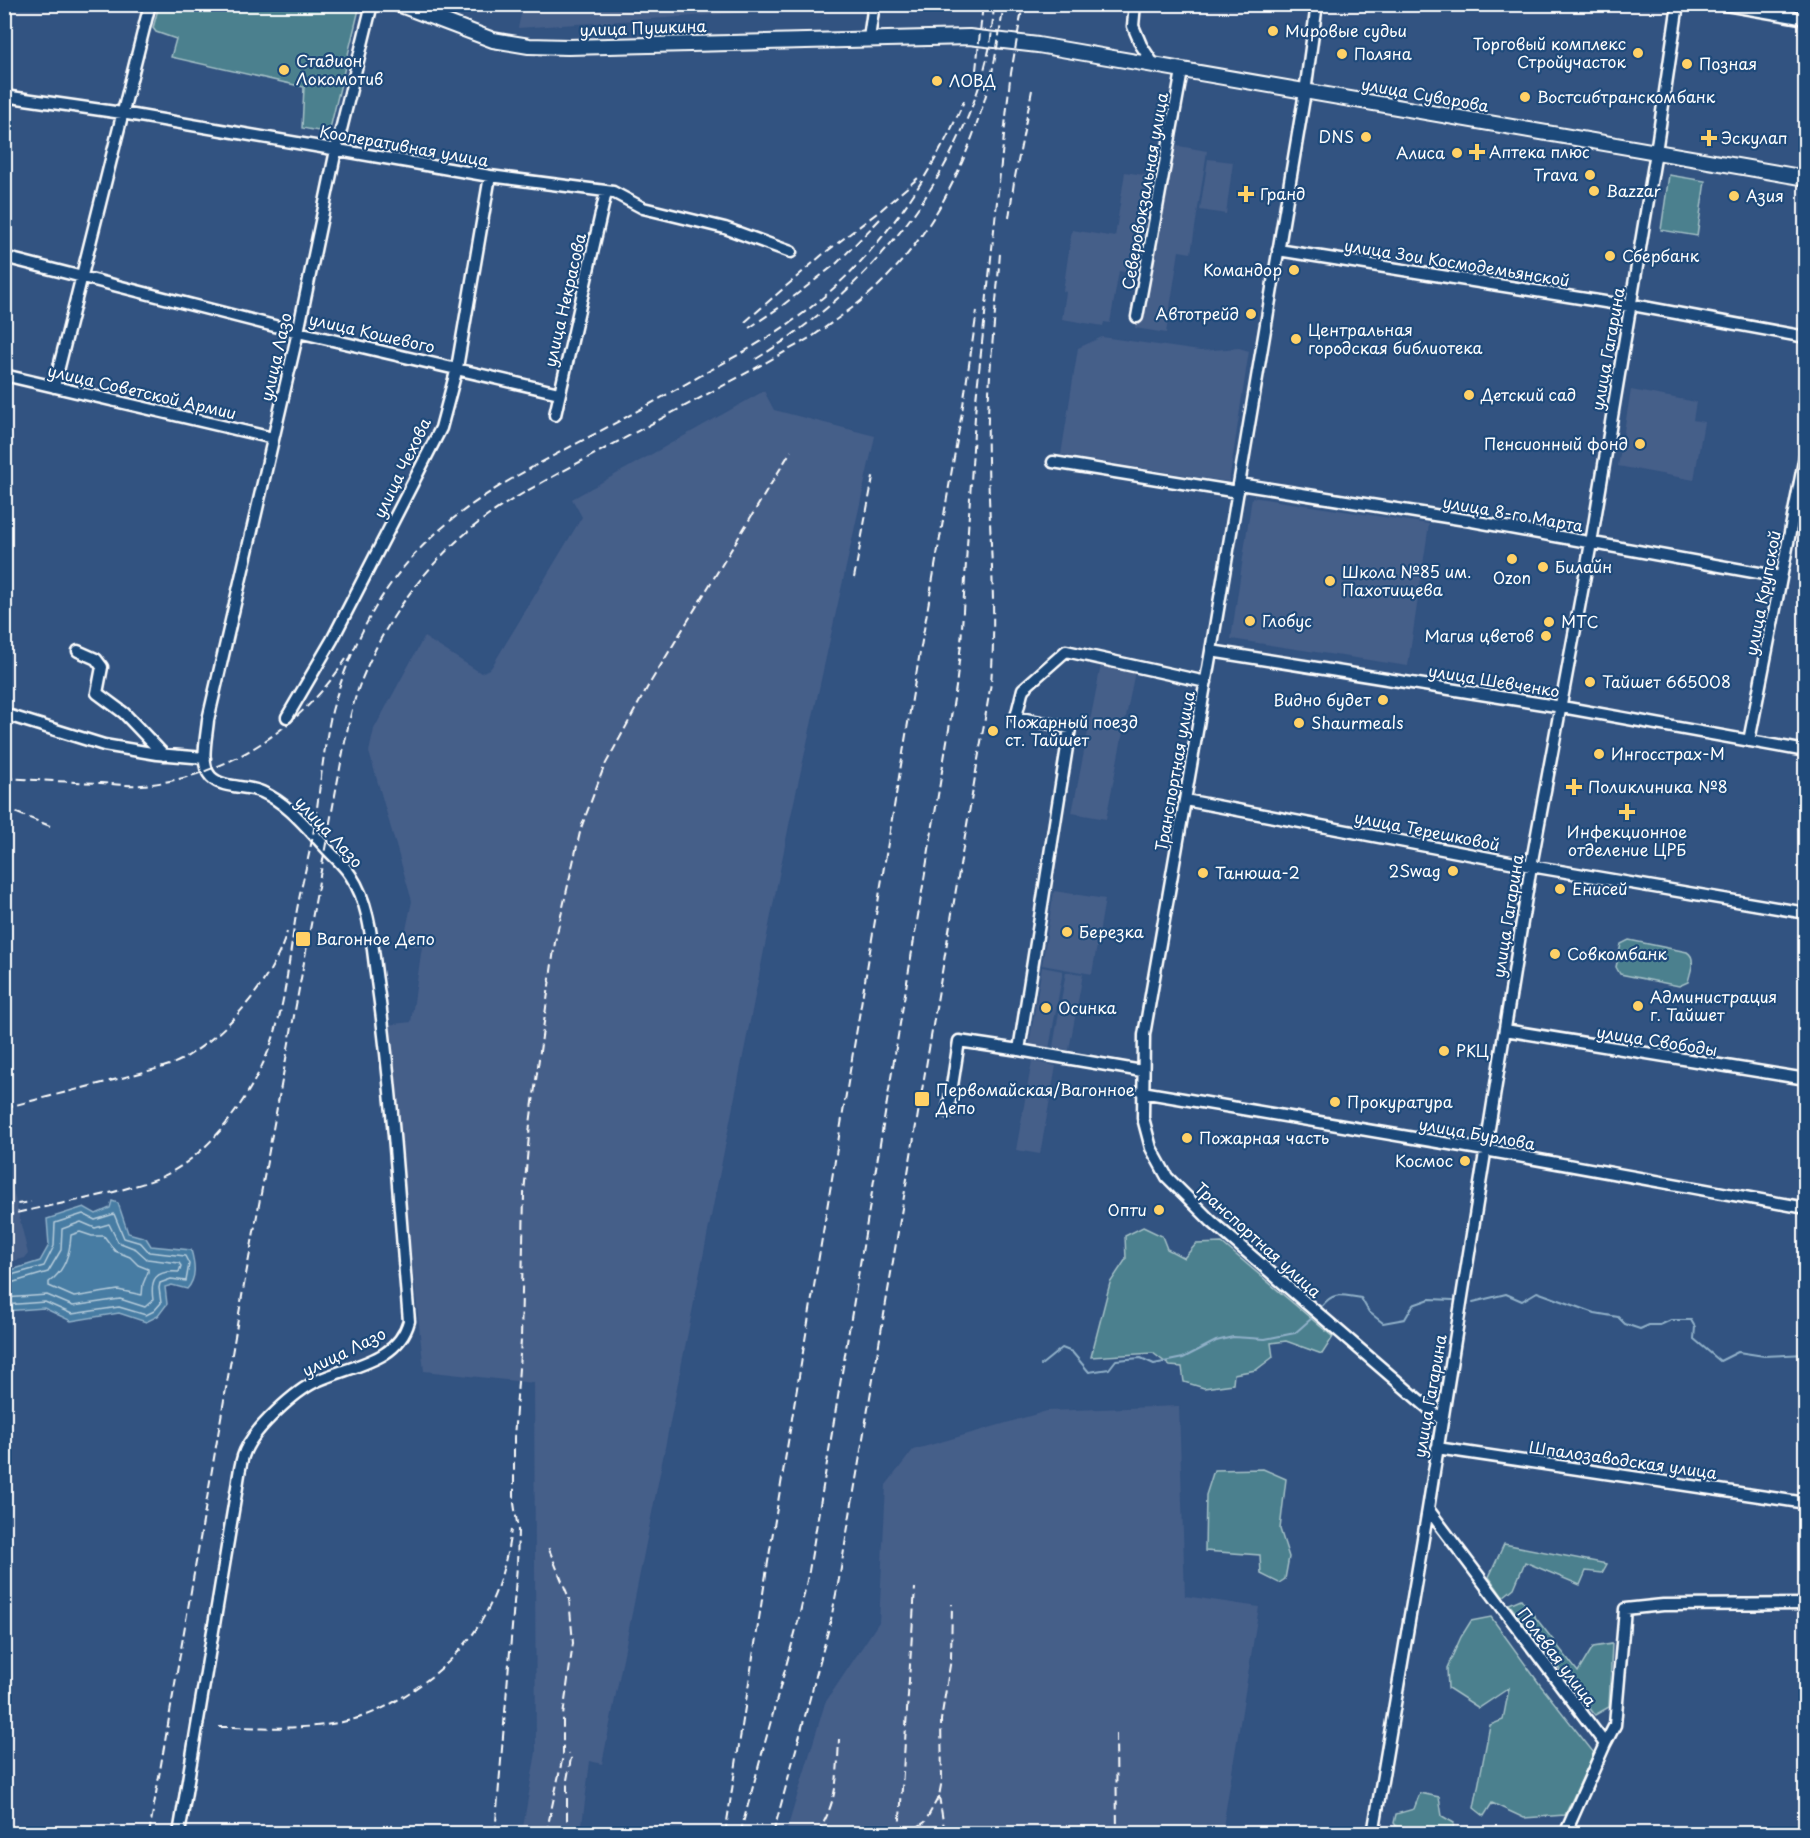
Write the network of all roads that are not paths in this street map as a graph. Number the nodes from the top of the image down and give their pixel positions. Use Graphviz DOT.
graph roads {
  1 [pos="150,4"];
  2 [pos="372,4"];
  3 [pos="398,4"];
  4 [pos="874,4"];
  5 [pos="1135,4"];
  6 [pos="1317,4"];
  7 [pos="1678,4"];
  8 [pos="1720,4"];
  9 [pos="1806,19"];
  10 [pos="868,38"];
  11 [pos="1038,45"];
  12 [pos="1154,65"];
  13 [pos="1182,70"];
  14 [pos="1305,92"];
  15 [pos="4,96"];
  16 [pos="122,113"];
  17 [pos="336,150"];
  18 [pos="1656,152"];
  19 [pos="489,176"];
  20 [pos="1806,178"];
  21 [pos="606,192"];
  22 [pos="1278,250"];
  23 [pos="791,252"];
  24 [pos="4,257"];
  25 [pos="82,276"];
  26 [pos="1634,306"];
  27 [pos="1137,316"];
  28 [pos="298,332"];
  29 [pos="1806,337"];
  30 [pos="457,368"];
  31 [pos="4,375"];
  32 [pos="54,387"];
  33 [pos="559,393"];
  34 [pos="555,415"];
  35 [pos="273,438"];
  36 [pos="1806,451"];
  37 [pos="1053,462"];
  38 [pos="1238,488"];
  39 [pos="1591,543"];
  40 [pos="1781,577"];
  41 [pos="78,651"];
  42 [pos="1212,651"];
  43 [pos="1206,682"];
  44 [pos="1562,707"];
  45 [pos="4,714"];
  46 [pos="287,717"];
  47 [pos="1749,741"];
  48 [pos="1806,751"];
  49 [pos="164,755"];
  50 [pos="205,758"];
  51 [pos="1185,800"];
  52 [pos="1531,866"];
  53 [pos="1806,913"];
  54 [pos="1505,1030"];
  55 [pos="1019,1050"];
  56 [pos="1142,1071"];
  57 [pos="1806,1079"];
  58 [pos="1142,1092"];
  59 [pos="948,1112"];
  60 [pos="1485,1150"];
  61 [pos="1806,1208"];
  62 [pos="1442,1420"];
  63 [pos="1437,1448"];
  64 [pos="1806,1503"];
  65 [pos="1428,1509"];
  66 [pos="1806,1604"];
  67 [pos="1605,1744"];
  68 [pos="179,1833"];
  69 [pos="1373,1833"];
  70 [pos="1565,1833"];
  1 -- 16 [label="street"];
  2 -- 17 [label="street, улица Лазо"];
  3 -- 10 [label="main road, улица Пушкина"];
  4 -- 10 [label="street"];
  5 -- 12 [label="street"];
  6 -- 14 [label="street, Транспортная улица"];
  7 -- 18 [label="street, улица Гагарина"];
  8 -- 9 [label="street"];
  10 -- 11 [label="main road, улица Пушкина"];
  11 -- 12 [label="main road, улица Суворова"];
  12 -- 13 [label="main road, улица Суворова"];
  13 -- 14 [label="main road, улица Суворова"];
  13 -- 27 [label="street, Северовокзальная улица"];
  14 -- 18 [label="main road, улица Суворова"];
  14 -- 22 [label="street, Транспортная улица"];
  15 -- 16 [label="street, Кооперативная улица"];
  16 -- 17 [label="street, Кооперативная улица"];
  16 -- 25 [label="street"];
  17 -- 19 [label="street, Кооперативная улица"];
  17 -- 28 [label="street, улица Лазо"];
  18 -- 20 [label="main road, улица Суворова"];
  18 -- 26 [label="street, улица Гагарина"];
  19 -- 21 [label="street, Кооперативная улица"];
  19 -- 30 [label="street, улица Чехова"];
  21 -- 23 [label="street, Кооперативная улица"];
  21 -- 33 [label="street, улица Некрасова"];
  22 -- 26 [label="street, улица Зои Космодемьянской"];
  22 -- 38 [label="street, Транспортная улица"];
  24 -- 25 [label="street, улица Кошевого"];
  25 -- 28 [label="street, улица Кошевого"];
  25 -- 32 [label="street"];
  26 -- 29 [label="street, улица Зои Космодемьянской"];
  26 -- 39 [label="street, улица Гагарина"];
  28 -- 30 [label="street, улица Кошевого"];
  28 -- 35 [label="street, улица Лазо"];
  30 -- 33 [label="street, улица Кошевого"];
  30 -- 46 [label="street, улица Чехова"];
  31 -- 32 [label="street, улица Советской Армии"];
  32 -- 35 [label="street, улица Советской Армии"];
  33 -- 34 [label="street, улица Некрасова"];
  35 -- 50 [label="street, улица Лазо"];
  36 -- 40 [label="street, улица Крупской"];
  37 -- 38 [label="street, улица 8-го Марта"];
  38 -- 39 [label="street, улица 8-го Марта"];
  38 -- 42 [label="street, Транспортная улица"];
  39 -- 40 [label="street, улица 8-го Марта"];
  39 -- 44 [label="street, улица Гагарина"];
  40 -- 47 [label="street, улица Крупской"];
  41 -- 49 [label="street"];
  42 -- 43 [label="street, Транспортная улица"];
  42 -- 44 [label="street, улица Шевченко"];
  43 -- 51 [label="street, Транспортная улица"];
  43 -- 55 [label="street"];
  44 -- 47 [label="street, улица Шевченко"];
  44 -- 52 [label="street, улица Гагарина"];
  45 -- 49 [label="street"];
  47 -- 48 [label="street, улица Шевченко"];
  49 -- 50 [label="street"];
  50 -- 68 [label="street, улица Лазо"];
  51 -- 52 [label="street, улица Терешковой"];
  51 -- 56 [label="street, Транспортная улица"];
  52 -- 53 [label="street, улица Терешковой"];
  52 -- 54 [label="street, улица Гагарина"];
  54 -- 57 [label="street, улица Свободы"];
  54 -- 60 [label="street, улица Гагарина"];
  55 -- 56 [label="street"];
  55 -- 59 [label="street"];
  56 -- 58 [label="street, Транспортная улица"];
  58 -- 60 [label="street, улица Бурлова"];
  58 -- 62 [label="street, Транспортная улица"];
  60 -- 61 [label="street, улица Бурлова"];
  60 -- 62 [label="street, улица Гагарина"];
  62 -- 63 [label="street, улица Гагарина"];
  63 -- 64 [label="street, Шпалозаводская улица"];
  63 -- 65 [label="street, улица Гагарина"];
  65 -- 67 [label="street, Полевая улица"];
  65 -- 69 [label="street, улица Гагарина"];
  66 -- 67 [label="street"];
  67 -- 70 [label="street"];
}
